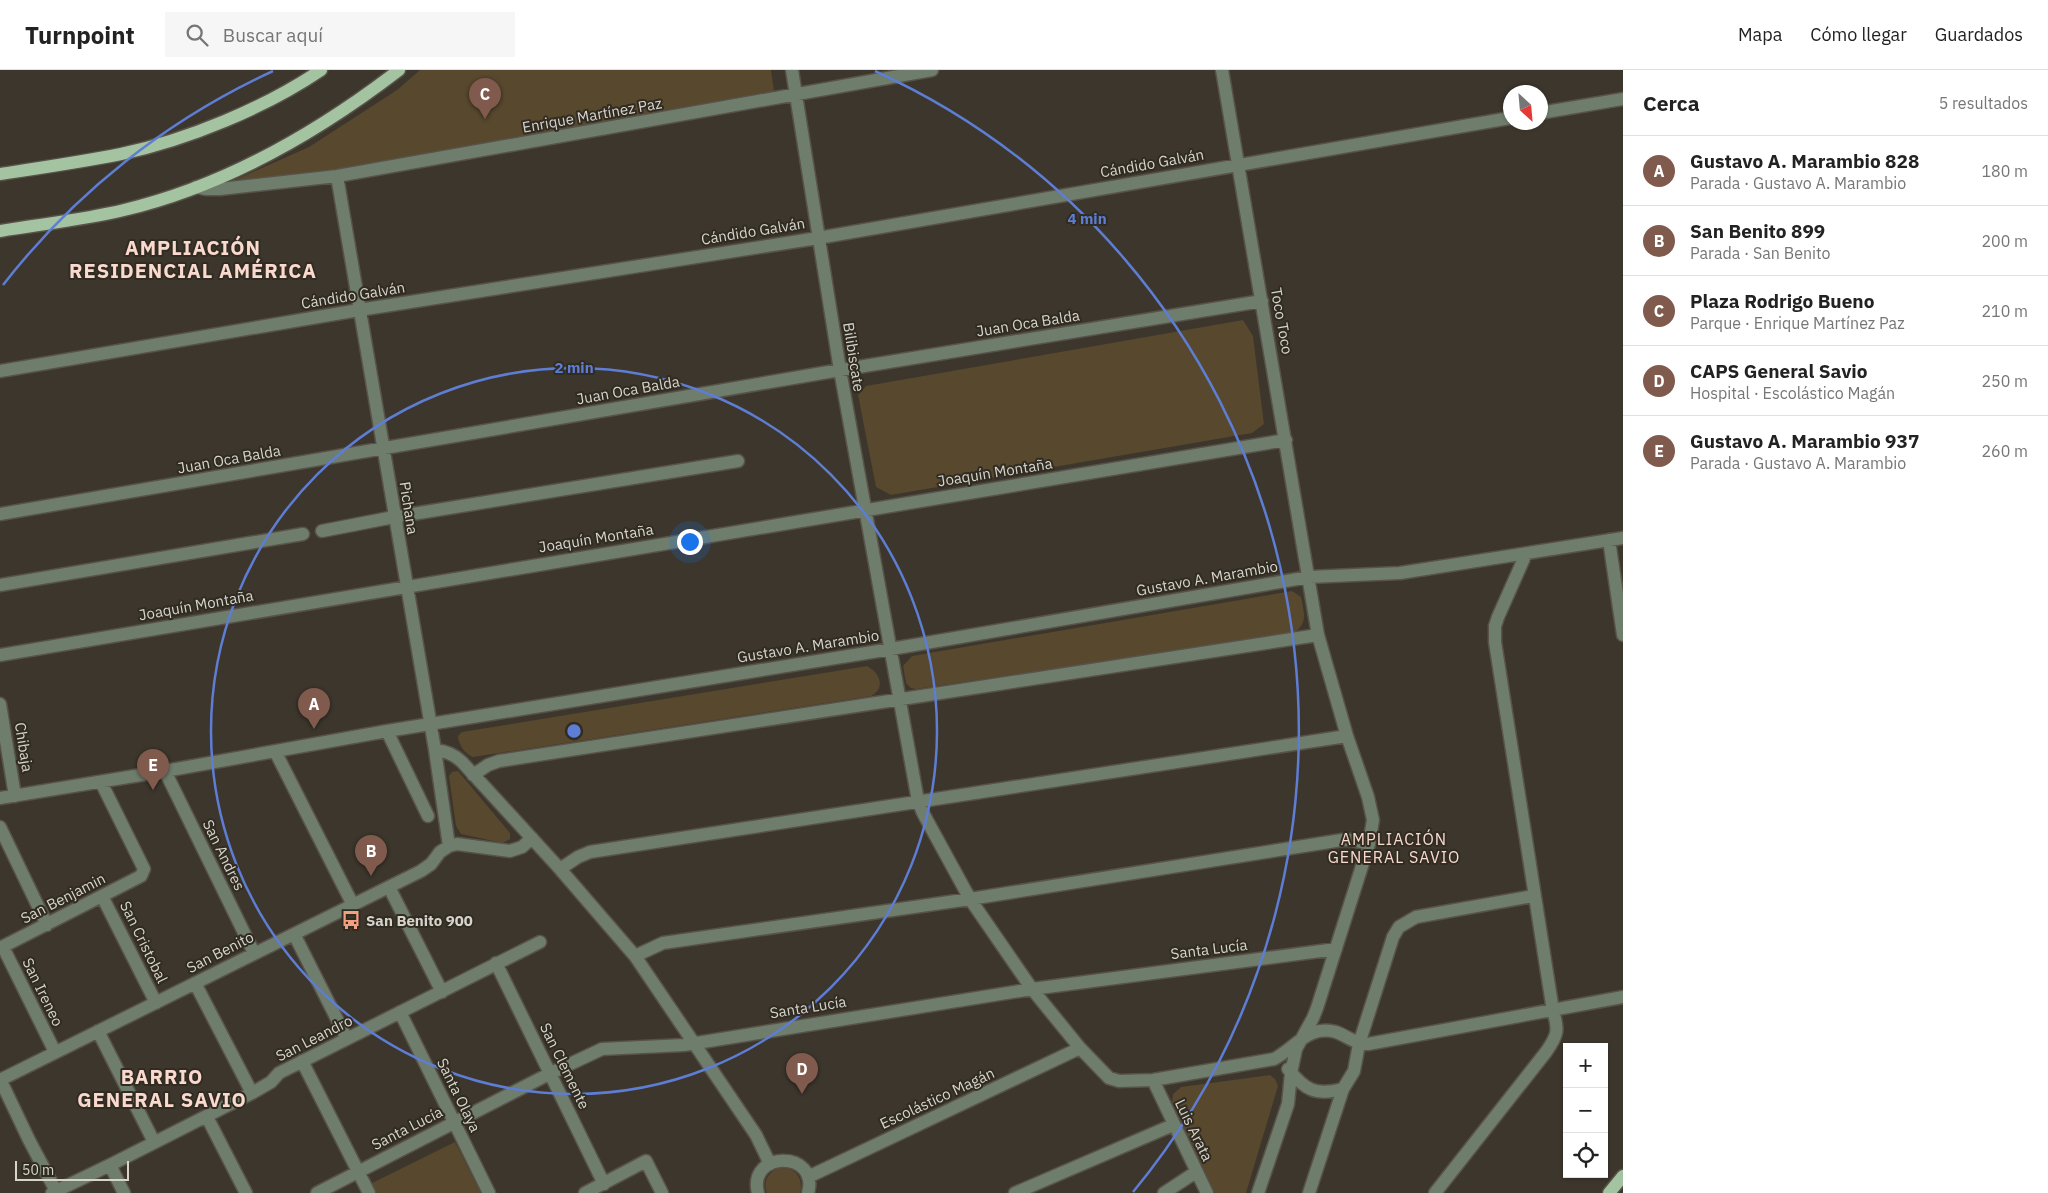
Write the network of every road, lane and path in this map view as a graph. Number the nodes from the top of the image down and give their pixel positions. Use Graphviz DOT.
graph roads {
  1 [pos="321,70"];
  2 [pos="399,70"];
  3 [pos="792,70"];
  4 [pos="932,70"];
  5 [pos="1222,70"];
  6 [pos="796,95"];
  7 [pos="1623,99"];
  8 [pos="1548,112"];
  9 [pos="1503,119"];
  10 [pos="1239,164"];
  11 [pos="0,174"];
  12 [pos="338,176"];
  13 [pos="196,187"];
  14 [pos="0,231"];
  15 [pos="818,238"];
  16 [pos="1262,301"];
  17 [pos="359,310"];
  18 [pos="840,370"];
  19 [pos="0,371"];
  20 [pos="1286,440"];
  21 [pos="383,449"];
  22 [pos="738,461"];
  23 [pos="864,510"];
  24 [pos="0,514"];
  25 [pos="394,517"];
  26 [pos="322,531"];
  27 [pos="303,534"];
  28 [pos="1623,538"];
  29 [pos="1609,540"];
  30 [pos="1526,554"];
  31 [pos="1309,577"];
  32 [pos="0,585"];
  33 [pos="406,586"];
  34 [pos="1318,635"];
  35 [pos="1623,635"];
  36 [pos="891,649"];
  37 [pos="0,655"];
  38 [pos="899,700"];
  39 [pos="0,704"];
  40 [pos="430,725"];
  41 [pos="387,731"];
  42 [pos="1347,736"];
  43 [pos="435,750"];
  44 [pos="275,751"];
  45 [pos="165,771"];
  46 [pos="473,775"];
  47 [pos="101,782"];
  48 [pos="15,796"];
  49 [pos="0,798"];
  50 [pos="918,801"];
  51 [pos="428,816"];
  52 [pos="0,826"];
  53 [pos="532,838"];
  54 [pos="1369,844"];
  55 [pos="449,846"];
  56 [pos="560,869"];
  57 [pos="389,887"];
  58 [pos="102,896"];
  59 [pos="1533,896"];
  60 [pos="970,899"];
  61 [pos="353,904"];
  62 [pos="47,925"];
  63 [pos="294,934"];
  64 [pos="540,942"];
  65 [pos="1,947"];
  66 [pos="1336,949"];
  67 [pos="254,953"];
  68 [pos="635,956"];
  69 [pos="496,963"];
  70 [pos="195,983"];
  71 [pos="1032,989"];
  72 [pos="442,992"];
  73 [pos="1623,997"];
  74 [pos="156,1003"];
  75 [pos="1553,1011"];
  76 [pos="400,1012"];
  77 [pos="98,1031"];
  78 [pos="1302,1038"];
  79 [pos="347,1039"];
  80 [pos="694,1042"];
  81 [pos="1359,1044"];
  82 [pos="1080,1048"];
  83 [pos="54,1052"];
  84 [pos="1274,1059"];
  85 [pos="302,1061"];
  86 [pos="1291,1072"];
  87 [pos="551,1073"];
  88 [pos="0,1080"];
  89 [pos="1153,1080"];
  90 [pos="1343,1089"];
  91 [pos="252,1093"];
  92 [pos="206,1117"];
  93 [pos="454,1123"];
  94 [pos="1173,1125"];
  95 [pos="154,1142"];
  96 [pos="770,1164"];
  97 [pos="110,1165"];
  98 [pos="358,1172"];
  99 [pos="1196,1172"];
  100 [pos="1623,1176"];
  101 [pos="808,1177"];
  102 [pos="604,1184"];
  103 [pos="54,1192"];
  104 [pos="124,1193"];
  105 [pos="246,1193"];
  106 [pos="317,1193"];
  107 [pos="369,1193"];
  108 [pos="489,1193"];
  109 [pos="585,1193"];
  110 [pos="662,1193"];
  111 [pos="758,1193"];
  112 [pos="808,1193"];
  113 [pos="1015,1193"];
  114 [pos="1164,1193"];
  115 [pos="1206,1193"];
  116 [pos="1258,1193"];
  117 [pos="1309,1193"];
  118 [pos="1435,1193"];
  119 [pos="1609,1193"];
  1 -- 11 [label="main road"];
  2 -- 13 [label="main road"];
  3 -- 6 [label="street, Bilibiscate"];
  4 -- 6 [label="street, Enrique Martínez Paz"];
  5 -- 10 [label="street, Toco Toco"];
  6 -- 12 [label="street, Enrique Martínez Paz"];
  6 -- 15 [label="street, Bilibiscate"];
  7 -- 8 [label="street"];
  9 -- 10 [label="street, Cándido Galván"];
  10 -- 15 [label="street, Cándido Galván"];
  10 -- 16 [label="street, Toco Toco"];
  12 -- 13 [label="street, Enrique Martínez Paz"];
  12 -- 17 [label="street, Pichana"];
  13 -- 14 [label="main road"];
  15 -- 17 [label="street, Cándido Galván"];
  15 -- 18 [label="street, Bilibiscate"];
  16 -- 18 [label="street, Juan Oca Balda"];
  16 -- 20 [label="street, Toco Toco"];
  17 -- 19 [label="street, Cándido Galván"];
  17 -- 21 [label="street, Pichana"];
  18 -- 21 [label="street, Juan Oca Balda"];
  18 -- 23 [label="street, Bilibiscate"];
  20 -- 23 [label="street, Joaquín Montaña"];
  20 -- 31 [label="street, Toco Toco"];
  21 -- 24 [label="street, Juan Oca Balda"];
  21 -- 25 [label="street, Pichana"];
  22 -- 25 [label="street"];
  23 -- 33 [label="street, Joaquín Montaña"];
  23 -- 36 [label="street, Bilibiscate"];
  25 -- 26 [label="street"];
  25 -- 33 [label="street, Pichana"];
  27 -- 32 [label="street"];
  28 -- 29 [label="street, Gustavo A. Marambio"];
  29 -- 30 [label="street, Gustavo A. Marambio"];
  29 -- 35 [label="street"];
  30 -- 31 [label="street, Gustavo A. Marambio"];
  30 -- 59 [label="street"];
  31 -- 34 [label="street, Toco Toco"];
  31 -- 36 [label="street, Gustavo A. Marambio"];
  33 -- 37 [label="street, Joaquín Montaña"];
  33 -- 40 [label="street, Pichana"];
  34 -- 38 [label="street"];
  34 -- 42 [label="street, Toco Toco"];
  36 -- 38 [label="street, Bilibiscate"];
  36 -- 40 [label="street, Gustavo A. Marambio"];
  38 -- 46 [label="street"];
  38 -- 50 [label="street, Bilibiscate"];
  39 -- 48 [label="street, Chibaja"];
  40 -- 41 [label="street, Gustavo A. Marambio"];
  40 -- 43 [label="street, Pichana"];
  41 -- 44 [label="street, Gustavo A. Marambio"];
  41 -- 51 [label="street"];
  42 -- 50 [label="street"];
  42 -- 54 [label="street, Toco Toco"];
  43 -- 46 [label="street"];
  43 -- 55 [label="street, Pichana"];
  44 -- 45 [label="street, Gustavo A. Marambio"];
  44 -- 61 [label="street"];
  45 -- 47 [label="street, Gustavo A. Marambio"];
  45 -- 67 [label="street, San Andres"];
  46 -- 53 [label="street"];
  47 -- 48 [label="street, Gustavo A. Marambio"];
  47 -- 58 [label="street, San Benjamin"];
  48 -- 49 [label="street, Gustavo A. Marambio"];
  50 -- 56 [label="street"];
  50 -- 60 [label="street, Bilibiscate"];
  52 -- 62 [label="street"];
  53 -- 55 [label="street"];
  53 -- 56 [label="street"];
  54 -- 60 [label="street"];
  54 -- 66 [label="street, Toco Toco"];
  55 -- 57 [label="street, San Benito"];
  56 -- 68 [label="street"];
  57 -- 61 [label="street, San Benito"];
  57 -- 72 [label="street"];
  58 -- 62 [label="street, San Benjamin"];
  58 -- 74 [label="street, San Cristobal"];
  59 -- 75 [label="street"];
  59 -- 81 [label="street"];
  60 -- 68 [label="street"];
  60 -- 71 [label="street, Bilibiscate"];
  61 -- 63 [label="street, San Benito"];
  62 -- 65 [label="street, San Benjamin"];
  63 -- 67 [label="street, San Benito"];
  63 -- 79 [label="street"];
  64 -- 69 [label="street, San Leandro"];
  65 -- 83 [label="street, San Ireneo"];
  66 -- 71 [label="street, Santa Lucía"];
  66 -- 78 [label="street, Toco Toco"];
  67 -- 70 [label="street, San Benito"];
  68 -- 80 [label="street"];
  69 -- 72 [label="street, San Leandro"];
  69 -- 87 [label="street, San Clemente"];
  70 -- 74 [label="street, San Benito"];
  70 -- 91 [label="street"];
  71 -- 80 [label="street, Santa Lucía"];
  71 -- 82 [label="street, Bilibiscate"];
  72 -- 76 [label="street, San Leandro"];
  73 -- 75 [label="street"];
  74 -- 77 [label="street, San Benito"];
  75 -- 81 [label="street"];
  75 -- 118 [label="street"];
  76 -- 79 [label="street, San Leandro"];
  76 -- 93 [label="street, Santa Olaya"];
  77 -- 83 [label="street, San Benito"];
  77 -- 95 [label="street"];
  78 -- 81 [label="street"];
  78 -- 84 [label="street"];
  78 -- 86 [label="street"];
  79 -- 85 [label="street, San Leandro"];
  80 -- 87 [label="street, Santa Lucía"];
  80 -- 96 [label="street"];
  81 -- 90 [label="street"];
  82 -- 89 [label="street, Bilibiscate"];
  82 -- 101 [label="street, Escolástico Magán"];
  83 -- 88 [label="street, San Benito"];
  84 -- 86 [label="street"];
  84 -- 89 [label="street, Bilibiscate"];
  85 -- 91 [label="street, San Leandro"];
  85 -- 98 [label="street"];
  86 -- 90 [label="street"];
  86 -- 116 [label="street"];
  87 -- 93 [label="street, Santa Lucía"];
  87 -- 102 [label="street, San Clemente"];
  88 -- 103 [label="street"];
  89 -- 94 [label="street, Luis Arata"];
  90 -- 117 [label="street"];
  91 -- 92 [label="street, San Leandro"];
  92 -- 95 [label="street, San Leandro"];
  92 -- 105 [label="street"];
  93 -- 98 [label="street, Santa Lucía"];
  93 -- 108 [label="street, Santa Olaya"];
  94 -- 99 [label="street, Luis Arata"];
  94 -- 113 [label="street"];
  95 -- 97 [label="street, San Leandro"];
  96 -- 101 [label="street"];
  96 -- 111 [label="street"];
  97 -- 103 [label="street, San Leandro"];
  97 -- 104 [label="street"];
  98 -- 106 [label="street, Santa Lucía"];
  98 -- 107 [label="street"];
  99 -- 114 [label="street"];
  99 -- 115 [label="street, Luis Arata"];
  100 -- 119 [label="main road"];
  101 -- 112 [label="street"];
  102 -- 109 [label="street"];
  102 -- 110 [label="street"];
}
